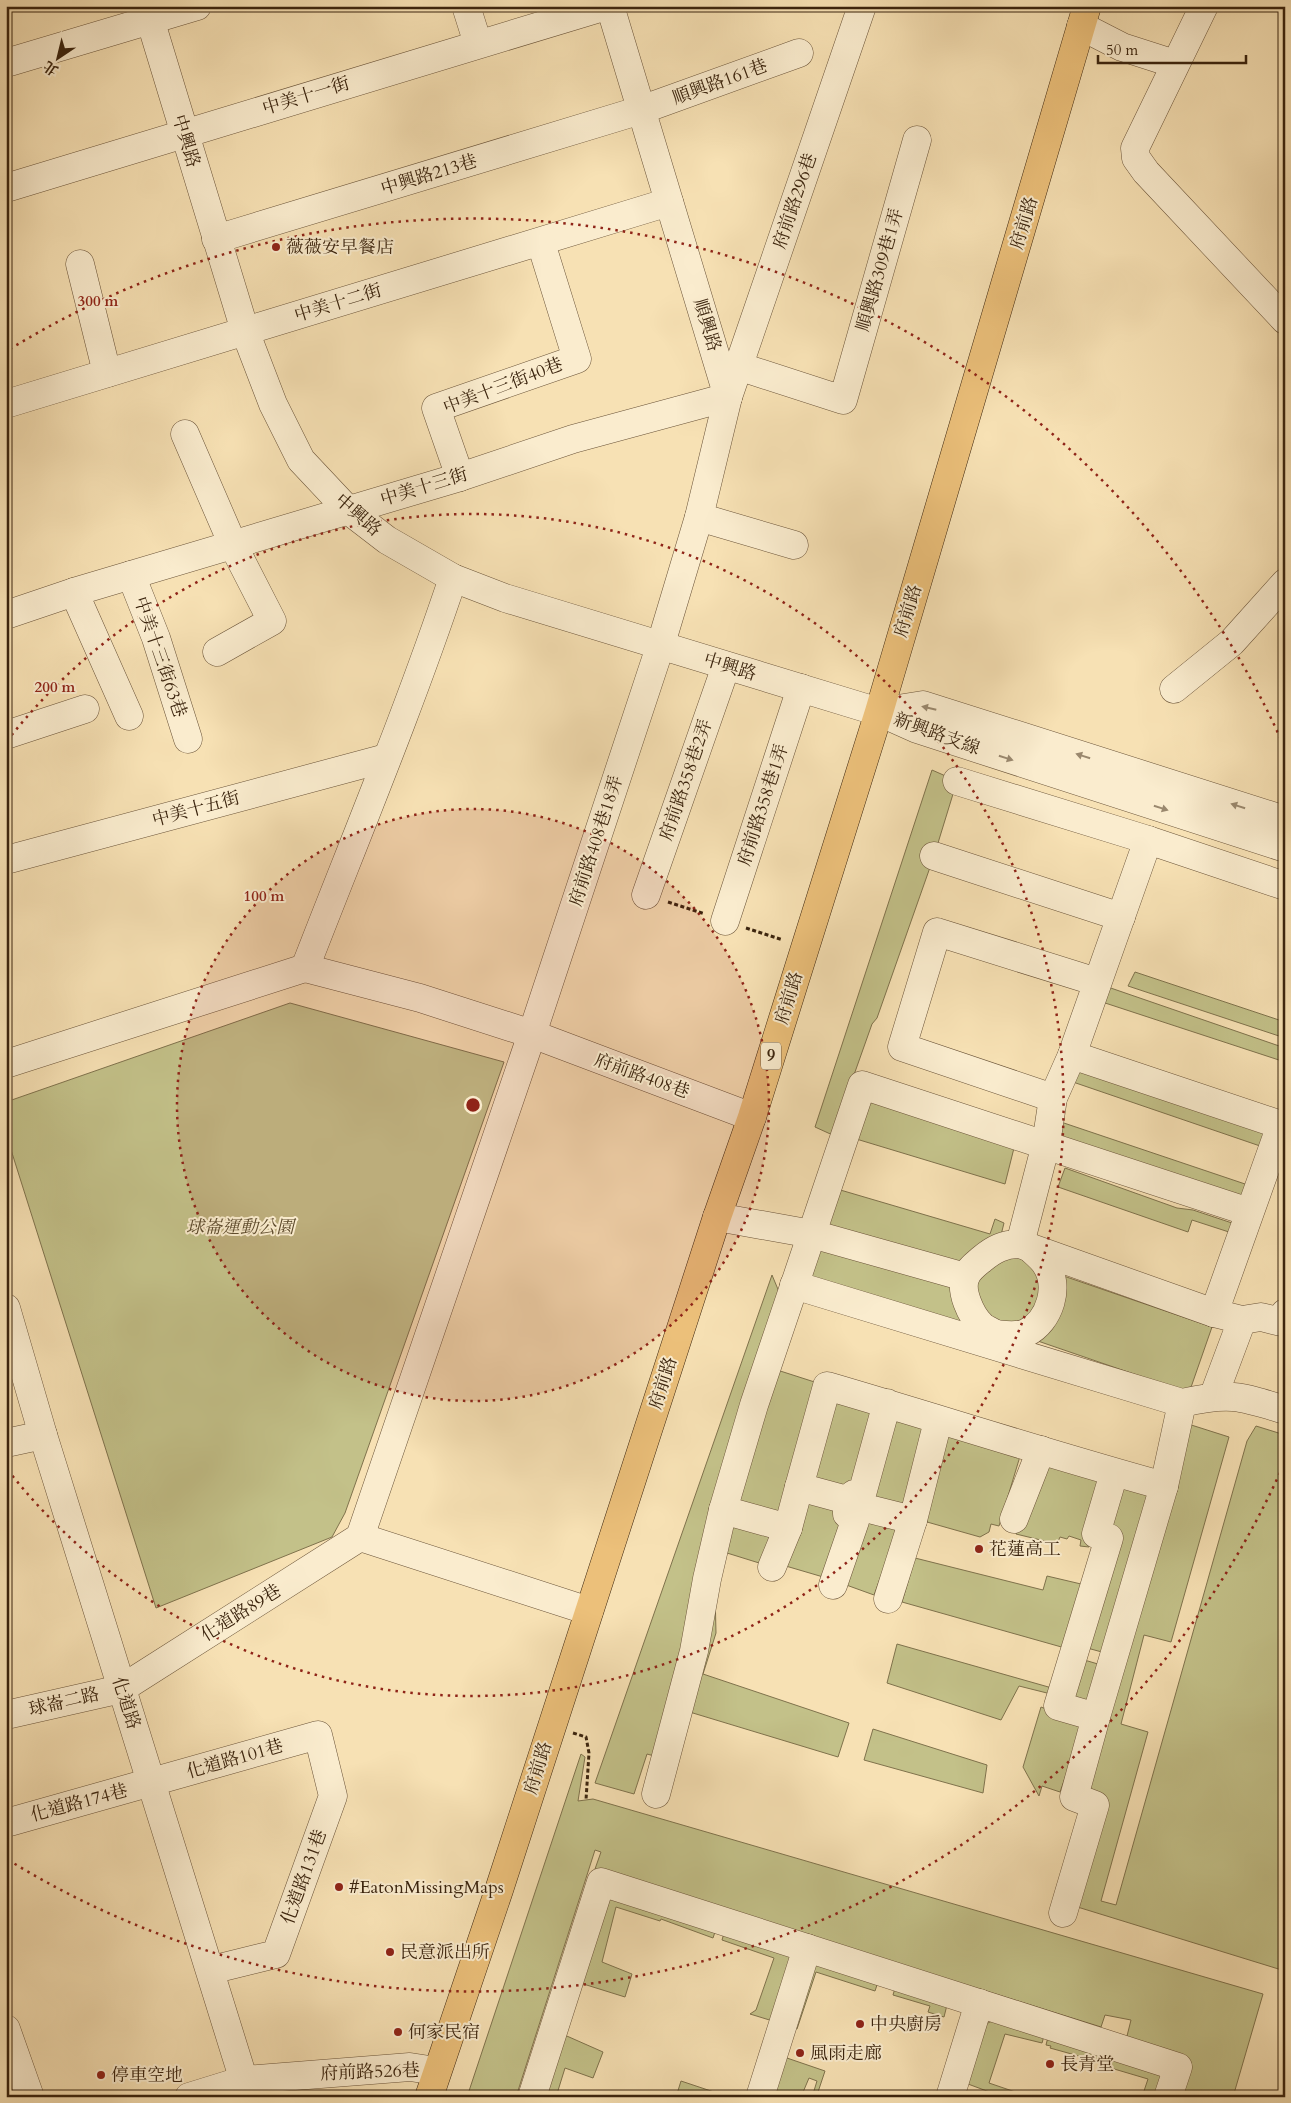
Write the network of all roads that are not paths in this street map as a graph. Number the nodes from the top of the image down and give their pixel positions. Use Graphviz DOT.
graph roads {
  1 [pos="197,6"];
  2 [pos="466,6"];
  3 [pos="606,6"];
  4 [pos="610,6"];
  5 [pos="862,6"];
  6 [pos="1204,6"];
  7 [pos="147,13"];
  8 [pos="1084,16"];
  9 [pos="478,44"];
  10 [pos="799,53"];
  11 [pos="6,63"];
  12 [pos="1175,64"];
  13 [pos="642,110"];
  14 [pos="183,133"];
  15 [pos="917,140"];
  16 [pos="6,188"];
  17 [pos="669,202"];
  18 [pos="216,239"];
  19 [pos="541,243"];
  20 [pos="80,264"];
  21 [pos="1282,310"];
  22 [pos="245,331"];
  23 [pos="738,366"];
  24 [pos="107,373"];
  25 [pos="728,397"];
  26 [pos="6,404"];
  27 [pos="185,434"];
  28 [pos="460,477"];
  29 [pos="348,510"];
  30 [pos="699,517"];
  31 [pos="233,545"];
  32 [pos="794,545"];
  33 [pos="131,575"];
  34 [pos="453,578"];
  35 [pos="1285,583"];
  36 [pos="74,592"];
  37 [pos="6,615"];
  38 [pos="660,646"];
  39 [pos="217,652"];
  40 [pos="726,666"];
  41 [pos="801,688"];
  42 [pos="1174,690"];
  43 [pos="85,709"];
  44 [pos="879,712"];
  45 [pos="129,716"];
  46 [pos="6,735"];
  47 [pos="188,739"];
  48 [pos="386,758"];
  49 [pos="957,781"];
  50 [pos="1285,820"];
  51 [pos="1148,840"];
  52 [pos="1285,848"];
  53 [pos="934,856"];
  54 [pos="6,860"];
  55 [pos="1285,886"];
  56 [pos="646,895"];
  57 [pos="1120,917"];
  58 [pos="725,921"];
  59 [pos="305,968"];
  60 [pos="1097,982"];
  61 [pos="532,1034"];
  62 [pos="1072,1055"];
  63 [pos="6,1064"];
  64 [pos="1053,1098"];
  65 [pos="752,1117"];
  66 [pos="1283,1126"];
  67 [pos="1046,1144"];
  68 [pos="1250,1212"];
  69 [pos="717,1217"];
  70 [pos="812,1234"];
  71 [pos="1025,1245"];
  72 [pos="965,1277"];
  73 [pos="794,1285"];
  74 [pos="6,1308"];
  75 [pos="1214,1312"];
  76 [pos="1285,1313"];
  77 [pos="1242,1320"];
  78 [pos="993,1339"];
  79 [pos="1214,1395"];
  80 [pos="887,1403"];
  81 [pos="1182,1403"];
  82 [pos="1285,1410"];
  83 [pos="938,1421"];
  84 [pos="43,1435"];
  85 [pos="6,1443"];
  86 [pos="1041,1450"];
  87 [pos="1114,1473"];
  88 [pos="1164,1486"];
  89 [pos="799,1487"];
  90 [pos="859,1506"];
  91 [pos="723,1510"];
  92 [pos="1014,1519"];
  93 [pos="913,1520"];
  94 [pos="788,1528"];
  95 [pos="360,1537"];
  96 [pos="772,1567"];
  97 [pos="833,1585"];
  98 [pos="888,1599"];
  99 [pos="589,1611"];
  100 [pos="1075,1650"];
  101 [pos="1112,1662"];
  102 [pos="122,1688"];
  103 [pos="6,1715"];
  104 [pos="1096,1717"];
  105 [pos="318,1735"];
  106 [pos="152,1783"];
  107 [pos="656,1794"];
  108 [pos="6,1823"];
  109 [pos="1063,1913"];
  110 [pos="807,1948"];
  111 [pos="211,1970"];
  112 [pos="979,2003"];
  113 [pos="6,2029"];
  114 [pos="436,2071"];
  115 [pos="246,2088"];
  116 [pos="30,2097"];
  117 [pos="189,2097"];
  118 [pos="429,2097"];
  119 [pos="532,2097"];
  120 [pos="760,2097"];
  121 [pos="950,2097"];
  122 [pos="1168,2097"];
  1 -- 7 [label="street"];
  2 -- 9 [label="street"];
  3 -- 9 [label="street, 中美十一街"];
  4 -- 13 [label="street, 順興路"];
  5 -- 23 [label="street, 府前路296巷"];
  6 -- 12 [label="street"];
  7 -- 11 [label="street"];
  7 -- 14 [label="street, 中興路"];
  8 -- 12 [label="street"];
  8 -- 44 [label="main road, 府前路 / 9"];
  9 -- 14 [label="street, 中美十一街"];
  10 -- 13 [label="street, 順興路161巷"];
  12 -- 21 [label="street"];
  13 -- 17 [label="street, 順興路"];
  13 -- 18 [label="street, 中興路213巷"];
  14 -- 16 [label="street, 中美十一街"];
  14 -- 18 [label="street, 中興路"];
  15 -- 23 [label="street, 順興路309巷1弄"];
  17 -- 19 [label="street, 中美十二街"];
  17 -- 25 [label="street, 順興路"];
  18 -- 22 [label="street, 中興路"];
  19 -- 22 [label="street, 中美十二街"];
  19 -- 28 [label="street, 中美十三街40巷"];
  20 -- 24 [label="street"];
  22 -- 24 [label="street, 中美十二街"];
  22 -- 29 [label="street, 中興路"];
  23 -- 25 [label="street, 府前路296巷"];
  24 -- 26 [label="street, 中美十二街"];
  25 -- 28 [label="street, 中美十三街"];
  25 -- 30 [label="street"];
  27 -- 31 [label="street"];
  28 -- 29 [label="street, 中美十三街"];
  29 -- 31 [label="street, 中美十三街"];
  29 -- 34 [label="street, 中興路"];
  30 -- 32 [label="street"];
  30 -- 38 [label="street"];
  31 -- 33 [label="street, 中美十三街"];
  31 -- 39 [label="street"];
  33 -- 36 [label="street, 中美十三街"];
  33 -- 47 [label="street, 中美十三街63巷"];
  34 -- 38 [label="street, 中興路"];
  34 -- 48 [label="street"];
  35 -- 42 [label="street"];
  36 -- 37 [label="street, 中美十三街"];
  36 -- 45 [label="street"];
  38 -- 40 [label="street, 中興路"];
  38 -- 61 [label="street, 府前路408巷18弄"];
  40 -- 41 [label="street, 中興路"];
  40 -- 56 [label="street, 府前路358巷2弄"];
  41 -- 44 [label="street, 中興路"];
  41 -- 58 [label="street, 府前路358巷1弄"];
  43 -- 46 [label="street"];
  50 -- 44 [label="street, 新興路支線, one-way"];
  44 -- 52 [label="street, 新興路支線, one-way"];
  44 -- 65 [label="main road, 府前路 / 9"];
  48 -- 54 [label="street, 中美十五街"];
  48 -- 59 [label="street"];
  49 -- 51 [label="street"];
  51 -- 55 [label="street"];
  51 -- 57 [label="street"];
  53 -- 57 [label="street"];
  57 -- 60 [label="street"];
  59 -- 61 [label="street, 府前路408巷"];
  59 -- 63 [label="street"];
  60 -- 62 [label="street"];
  60 -- 64 [label="street"];
  61 -- 65 [label="street, 府前路408巷"];
  61 -- 95 [label="street, 府前路408巷18弄"];
  62 -- 64 [label="street"];
  62 -- 66 [label="street"];
  64 -- 67 [label="street"];
  65 -- 69 [label="main road, 府前路 / 9"];
  66 -- 68 [label="street"];
  67 -- 68 [label="street"];
  67 -- 70 [label="street"];
  67 -- 71 [label="street"];
  68 -- 75 [label="street"];
  69 -- 70 [label="street"];
  69 -- 99 [label="main road, 府前路 / 9"];
  70 -- 72 [label="street"];
  70 -- 73 [label="street"];
  71 -- 72 [label="street"];
  71 -- 75 [label="street"];
  71 -- 78 [label="street"];
  72 -- 78 [label="street"];
  73 -- 78 [label="street"];
  73 -- 91 [label="street"];
  74 -- 84 [label="street, 化道路"];
  75 -- 77 [label="street"];
  76 -- 77 [label="street"];
  77 -- 79 [label="street"];
  78 -- 81 [label="street"];
  79 -- 81 [label="street"];
  79 -- 82 [label="street"];
  80 -- 83 [label="street"];
  80 -- 89 [label="street"];
  80 -- 90 [label="street"];
  81 -- 88 [label="street"];
  83 -- 86 [label="street"];
  83 -- 93 [label="street"];
  84 -- 85 [label="street"];
  84 -- 102 [label="street, 化道路"];
  86 -- 87 [label="street"];
  86 -- 92 [label="street"];
  87 -- 88 [label="street"];
  87 -- 100 [label="street"];
  88 -- 101 [label="street"];
  89 -- 90 [label="street"];
  89 -- 94 [label="street"];
  90 -- 93 [label="street"];
  90 -- 97 [label="street"];
  91 -- 94 [label="street"];
  91 -- 107 [label="street"];
  93 -- 98 [label="street"];
  94 -- 96 [label="street"];
  95 -- 99 [label="street"];
  95 -- 102 [label="street, 化道路89巷"];
  99 -- 114 [label="main road, 府前路 / 9"];
  100 -- 101 [label="street"];
  100 -- 104 [label="street"];
  101 -- 104 [label="street"];
  102 -- 103 [label="street, 球崙二路"];
  102 -- 106 [label="street, 化道路"];
  104 -- 109 [label="street"];
  105 -- 106 [label="street, 化道路101巷"];
  105 -- 111 [label="street, 化道路131巷"];
  106 -- 108 [label="street, 化道路174巷"];
  106 -- 111 [label="street, 化道路"];
  110 -- 112 [label="street"];
  110 -- 119 [label="street"];
  110 -- 120 [label="street"];
  111 -- 115 [label="street, 化道路"];
  112 -- 121 [label="street"];
  112 -- 122 [label="street"];
  113 -- 116 [label="street"];
  114 -- 115 [label="street, 府前路526巷"];
  114 -- 118 [label="main road, 府前路 / 9"];
  115 -- 117 [label="street, 府前路526巷"];
}
